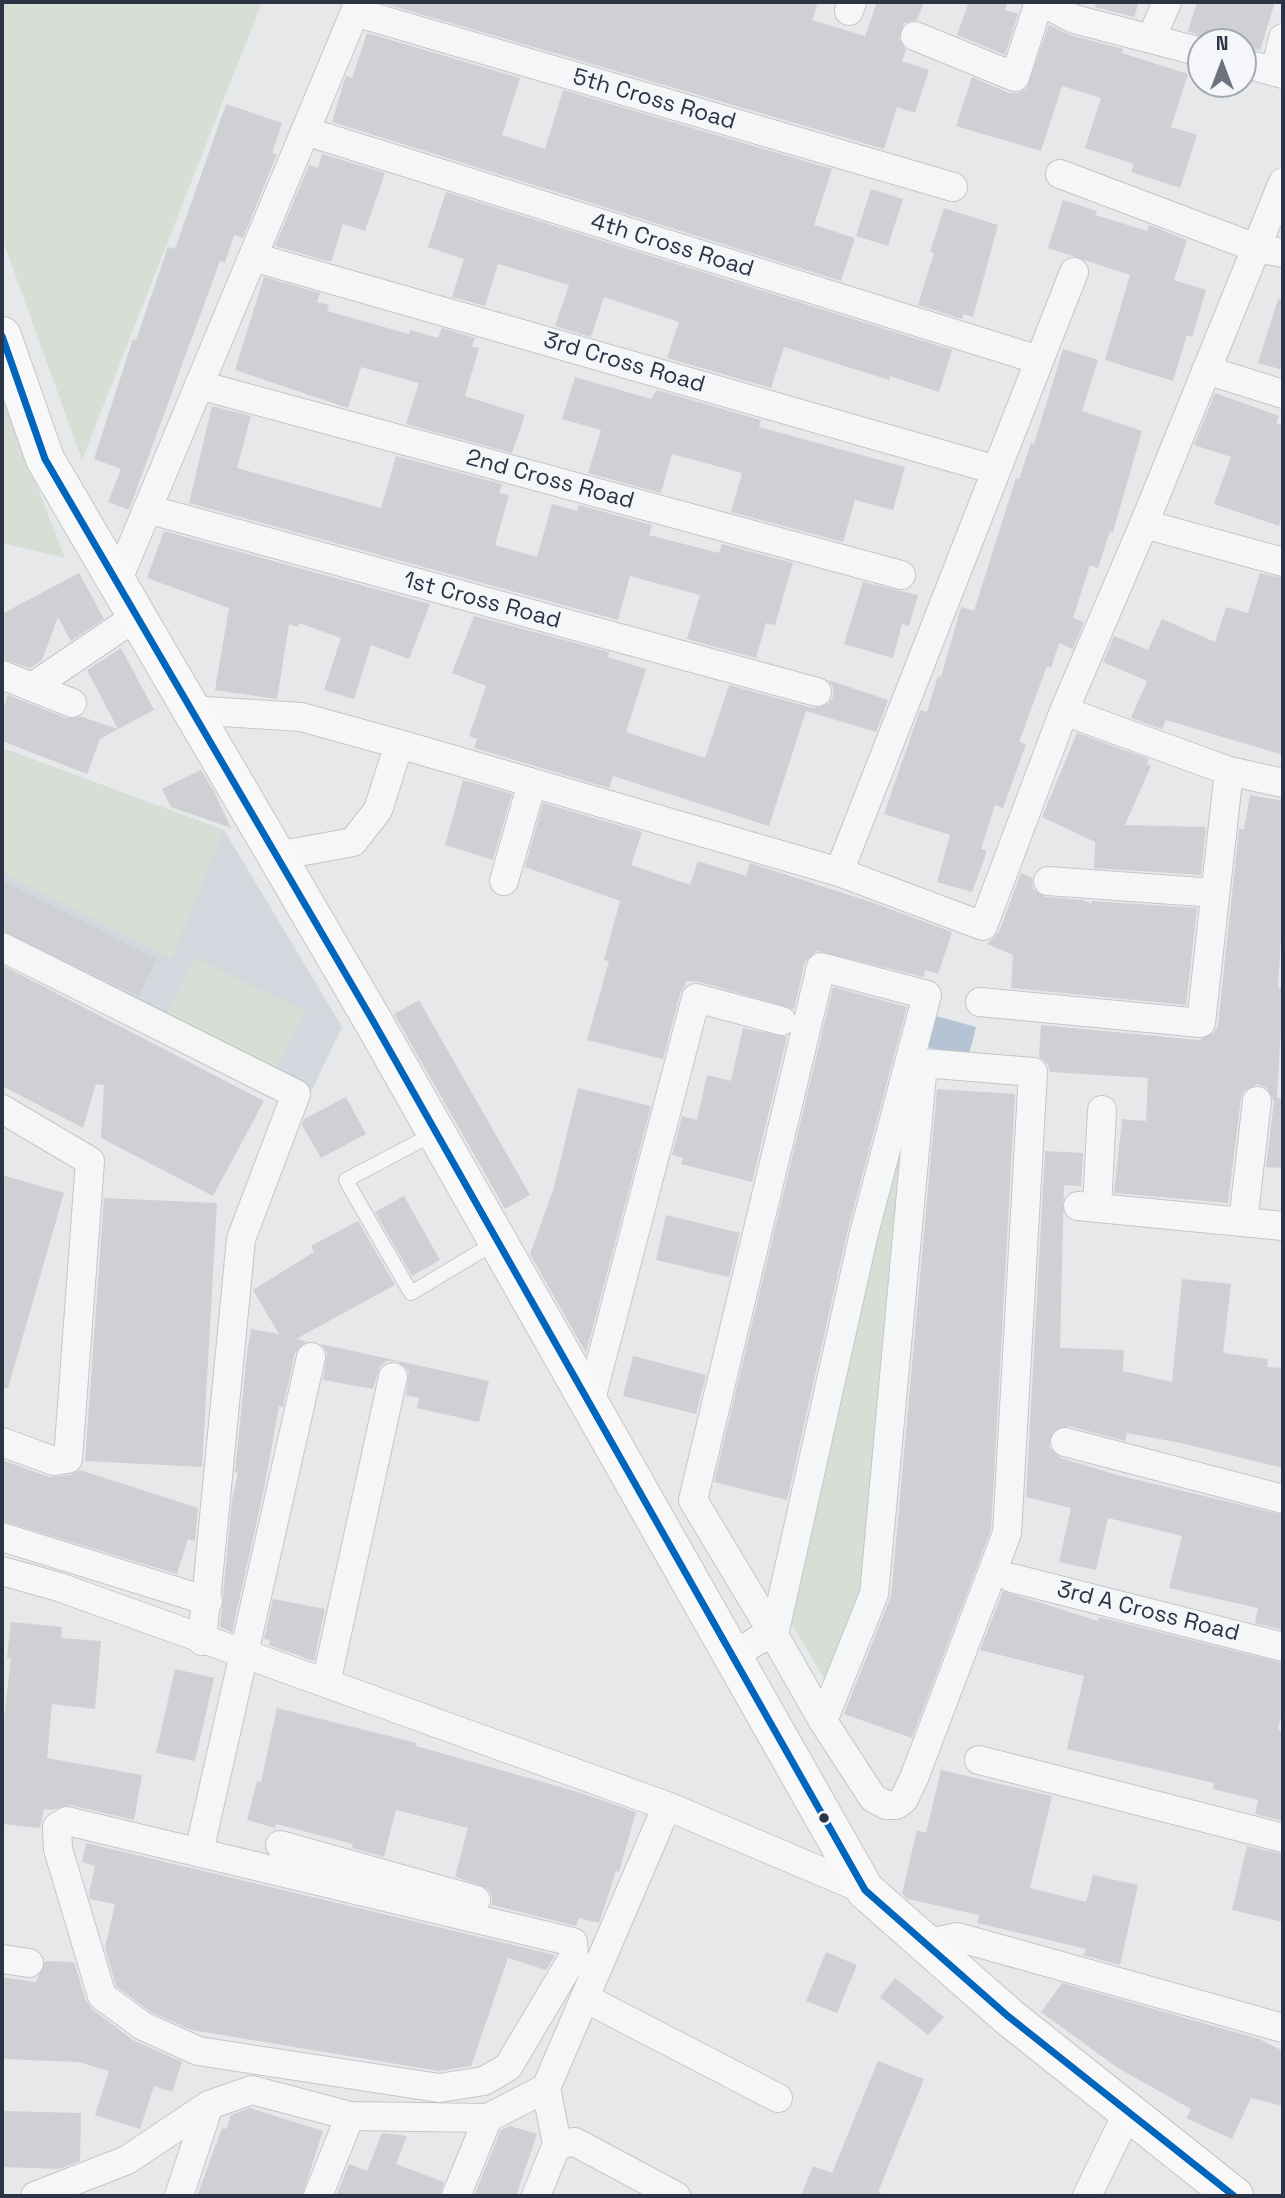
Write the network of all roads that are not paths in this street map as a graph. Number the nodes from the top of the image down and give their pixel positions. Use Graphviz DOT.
graph roads {
  1 [pos="1041,2"];
  2 [pos="1167,2"];
  3 [pos="357,7"];
  4 [pos="915,36"];
  5 [pos="1283,38"];
  6 [pos="1152,40"];
  7 [pos="1187,49"];
  8 [pos="1257,67"];
  9 [pos="1279,73"];
  10 [pos="305,131"];
  11 [pos="1060,174"];
  12 [pos="1283,182"];
  13 [pos="953,187"];
  14 [pos="1270,250"];
  15 [pos="253,257"];
  16 [pos="1073,272"];
  17 [pos="2,336"];
  18 [pos="1039,360"];
  19 [pos="1206,370"];
  20 [pos="199,385"];
  21 [pos="1283,394"];
  22 [pos="996,470"];
  23 [pos="147,509"];
  24 [pos="1144,524"];
  25 [pos="1283,562"];
  26 [pos="901,575"];
  27 [pos="117,582"];
  28 [pos="136,616"];
  29 [pos="2,675"];
  30 [pos="32,687"];
  31 [pos="817,692"];
  32 [pos="72,703"];
  33 [pos="191,710"];
  34 [pos="1064,710"];
  35 [pos="399,744"];
  36 [pos="1228,771"];
  37 [pos="532,783"];
  38 [pos="1283,783"];
  39 [pos="276,856"];
  40 [pos="839,872"];
  41 [pos="504,881"];
  42 [pos="1048,881"];
  43 [pos="1215,893"];
  44 [pos="2,947"];
  45 [pos="980,1002"];
  46 [pos="782,1021"];
  47 [pos="1257,1101"];
  48 [pos="2,1109"];
  49 [pos="1102,1110"];
  50 [pos="436,1132"];
  51 [pos="1243,1222"];
  52 [pos="1283,1226"];
  53 [pos="498,1241"];
  54 [pos="311,1357"];
  55 [pos="393,1377"];
  56 [pos="590,1403"];
  57 [pos="2,1442"];
  58 [pos="1065,1442"];
  59 [pos="1283,1499"];
  60 [pos="2,1537"];
  61 [pos="2,1571"];
  62 [pos="1012,1578"];
  63 [pos="208,1601"];
  64 [pos="776,1638"];
  65 [pos="202,1640"];
  66 [pos="1283,1647"];
  67 [pos="246,1654"];
  68 [pos="736,1662"];
  69 [pos="326,1684"];
  70 [pos="823,1721"];
  71 [pos="979,1760"];
  72 [pos="667,1806"];
  73 [pos="1283,1838"];
  74 [pos="280,1845"];
  75 [pos="199,1853"];
  76 [pos="865,1890"];
  77 [pos="611,1938"];
  78 [pos="926,1944"];
  79 [pos="585,1998"];
  80 [pos="1283,2028"];
  81 [pos="509,2065"];
  82 [pos="541,2091"];
  83 [pos="778,2098"];
  84 [pos="209,2105"];
  85 [pos="1128,2112"];
  86 [pos="350,2116"];
  87 [pos="488,2118"];
  88 [pos="556,2144"];
  89 [pos="35,2196"];
  90 [pos="179,2196"];
  91 [pos="318,2196"];
  92 [pos="456,2196"];
  93 [pos="536,2196"];
  94 [pos="676,2196"];
  95 [pos="1087,2196"];
  96 [pos="1233,2196"];
  1 -- 4 [label="street"];
  1 -- 6 [label="street"];
  2 -- 6 [label="street"];
  3 -- 10 [label="street"];
  3 -- 13 [label="street, 5th Cross Road"];
  5 -- 9 [label="street"];
  6 -- 7 [label="street"];
  8 -- 9 [label="street"];
  10 -- 15 [label="street"];
  10 -- 18 [label="street, 4th Cross Road"];
  11 -- 14 [label="street"];
  12 -- 14 [label="street"];
  14 -- 19 [label="street"];
  15 -- 20 [label="street"];
  15 -- 22 [label="street, 3rd Cross Road"];
  16 -- 18 [label="street"];
  17 -- 27 [label="main road"];
  18 -- 22 [label="street"];
  19 -- 21 [label="street"];
  19 -- 24 [label="street"];
  20 -- 23 [label="street"];
  20 -- 26 [label="street, 2nd Cross Road"];
  22 -- 40 [label="street"];
  23 -- 27 [label="street"];
  23 -- 31 [label="street, 1st Cross Road"];
  24 -- 25 [label="street"];
  24 -- 34 [label="street"];
  27 -- 28 [label="main road"];
  28 -- 30 [label="street"];
  28 -- 33 [label="main road"];
  29 -- 30 [label="street"];
  30 -- 32 [label="street"];
  33 -- 35 [label="street"];
  33 -- 39 [label="main road"];
  34 -- 36 [label="street"];
  34 -- 40 [label="street"];
  35 -- 37 [label="street"];
  35 -- 39 [label="street"];
  36 -- 38 [label="street"];
  36 -- 43 [label="street"];
  37 -- 40 [label="street"];
  37 -- 41 [label="street"];
  39 -- 50 [label="main road"];
  42 -- 43 [label="street"];
  43 -- 45 [label="street"];
  44 -- 63 [label="street"];
  46 -- 56 [label="street"];
  47 -- 51 [label="street"];
  48 -- 57 [label="street"];
  49 -- 51 [label="street"];
  50 -- 53 [label="main road"];
  50 -- 53 [label="lane"];
  51 -- 52 [label="street"];
  53 -- 56 [label="main road"];
  54 -- 67 [label="street"];
  55 -- 69 [label="street"];
  56 -- 68 [label="main road"];
  58 -- 59 [label="street"];
  60 -- 63 [label="street"];
  61 -- 65 [label="street"];
  62 -- 66 [label="street, 3rd A Cross Road"];
  63 -- 65 [label="street"];
  64 -- 64 [label="street"];
  64 -- 68 [label="street"];
  64 -- 70 [label="street"];
  65 -- 67 [label="street"];
  67 -- 69 [label="street"];
  67 -- 75 [label="street"];
  68 -- 76 [label="main road"];
  69 -- 72 [label="street"];
  70 -- 70 [label="street"];
  71 -- 73 [label="street"];
  72 -- 76 [label="street"];
  72 -- 77 [label="street"];
  74 -- 77 [label="street"];
  75 -- 81 [label="street"];
  75 -- 81 [label="street"];
  76 -- 78 [label="main road"];
  77 -- 79 [label="street"];
  78 -- 80 [label="street"];
  78 -- 85 [label="main road"];
  79 -- 82 [label="street"];
  79 -- 83 [label="street"];
  81 -- 82 [label="street"];
  82 -- 87 [label="street"];
  82 -- 88 [label="street"];
  84 -- 86 [label="street"];
  84 -- 89 [label="street"];
  84 -- 90 [label="street"];
  85 -- 95 [label="street"];
  85 -- 96 [label="main road"];
  86 -- 87 [label="street"];
  86 -- 91 [label="street"];
  87 -- 92 [label="street"];
  88 -- 93 [label="street"];
  88 -- 94 [label="street"];
}
